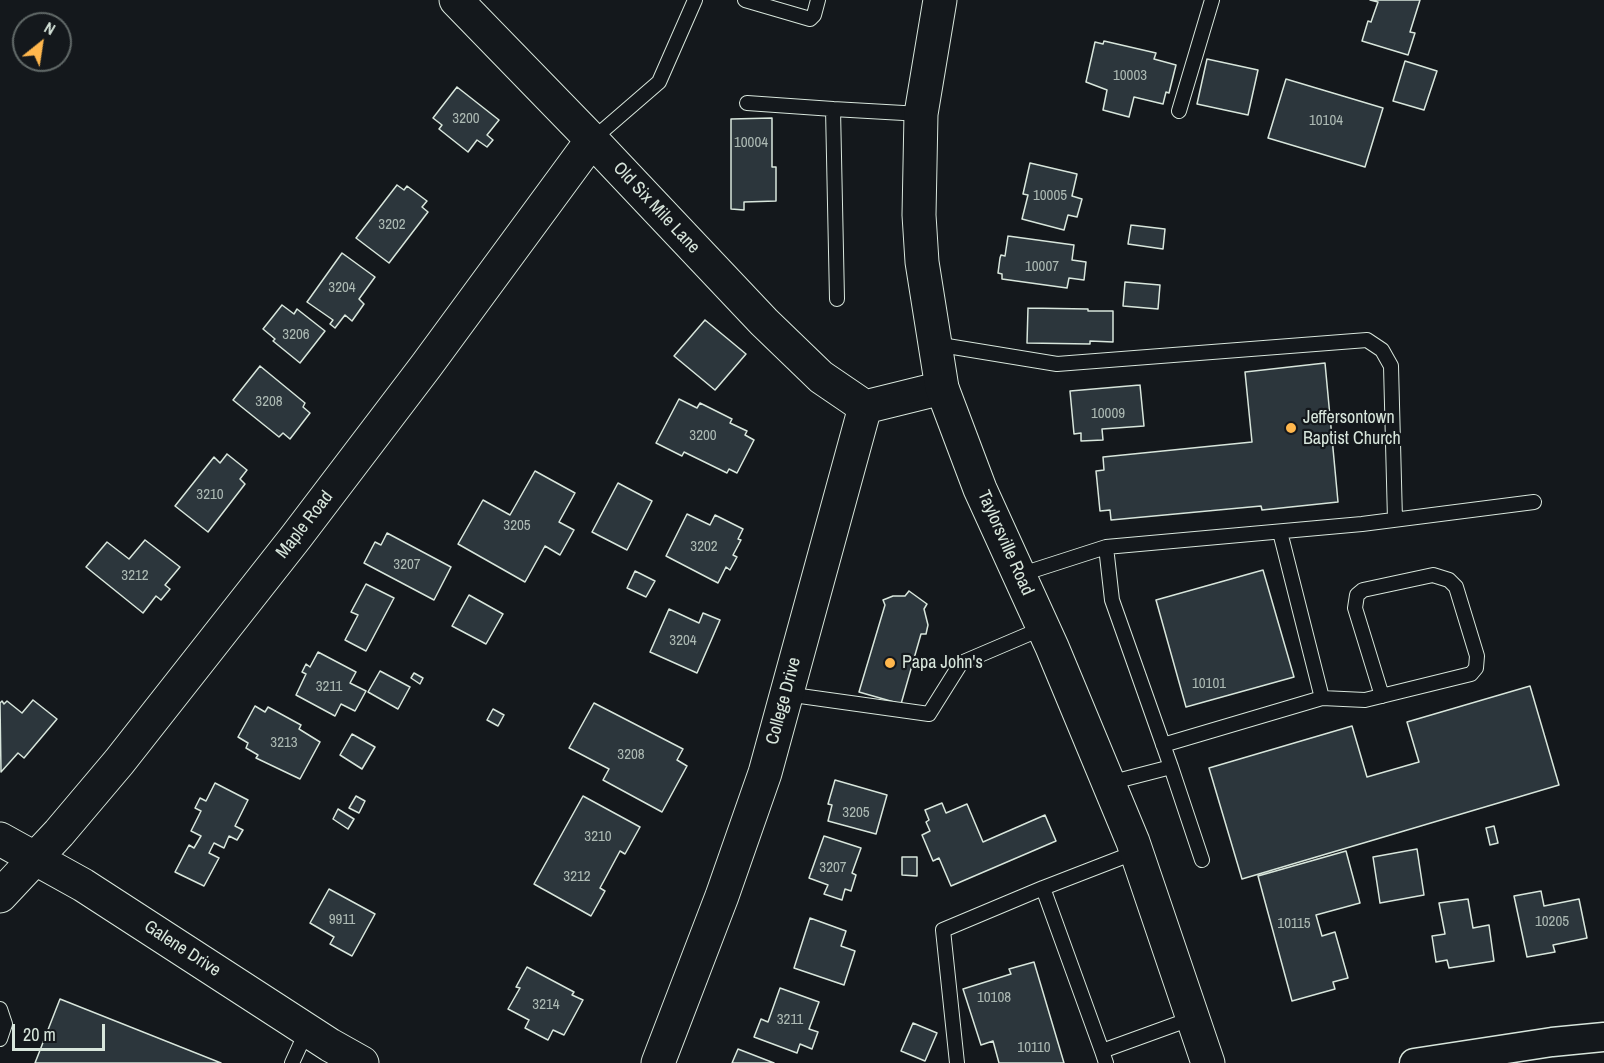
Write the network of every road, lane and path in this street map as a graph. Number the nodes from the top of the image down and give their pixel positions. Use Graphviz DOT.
graph roads {
  1 [pos="456,0"];
  2 [pos="695,0"];
  3 [pos="745,0"];
  4 [pos="818,0"];
  5 [pos="940,0"];
  6 [pos="1212,0"];
  7 [pos="747,103"];
  8 [pos="833,109"];
  9 [pos="1179,111"];
  10 [pos="921,114"];
  11 [pos="592,140"];
  12 [pos="837,299"];
  13 [pos="935,344"];
  14 [pos="942,388"];
  15 [pos="865,408"];
  16 [pos="1534,502"];
  17 [pos="1395,520"];
  18 [pos="1280,532"];
  19 [pos="1106,547"];
  20 [pos="1019,575"];
  21 [pos="1044,628"];
  22 [pos="786,694"];
  23 [pos="1382,696"];
  24 [pos="1322,698"];
  25 [pos="1163,745"];
  26 [pos="1171,767"];
  27 [pos="1109,783"];
  28 [pos="0,839"];
  29 [pos="1136,852"];
  30 [pos="36,858"];
  31 [pos="1202,860"];
  32 [pos="1042,888"];
  33 [pos="0,896"];
  34 [pos="0,1009"];
  35 [pos="1193,1018"];
  36 [pos="308,1030"];
  37 [pos="1604,1037"];
  38 [pos="0,1039"];
  39 [pos="1104,1057"];
  40 [pos="292,1063"];
  41 [pos="362,1063"];
  42 [pos="658,1063"];
  43 [pos="957,1063"];
  44 [pos="1208,1063"];
  45 [pos="1414,1063"];
  1 -- 11 [label="street, Old Six Mile Lane"];
  2 -- 11 [label="lane"];
  3 -- 4 [label="lane"];
  5 -- 10 [label="street, Taylorsville Road"];
  6 -- 9 [label="lane"];
  7 -- 8 [label="lane"];
  8 -- 10 [label="lane"];
  8 -- 12 [label="lane"];
  10 -- 13 [label="street, Taylorsville Road"];
  11 -- 15 [label="street, Old Six Mile Lane"];
  11 -- 30 [label="street, Maple Road"];
  13 -- 14 [label="street, Taylorsville Road"];
  13 -- 17 [label="lane"];
  14 -- 15 [label="street"];
  14 -- 20 [label="street, Taylorsville Road"];
  15 -- 22 [label="street, College Drive"];
  16 -- 17 [label="lane"];
  17 -- 18 [label="lane"];
  18 -- 19 [label="lane"];
  18 -- 24 [label="lane"];
  19 -- 20 [label="lane"];
  19 -- 25 [label="lane"];
  20 -- 21 [label="street, Taylorsville Road"];
  21 -- 22 [label="lane"];
  21 -- 27 [label="street, Taylorsville Road"];
  22 -- 42 [label="street, College Drive"];
  23 -- 23 [label="lane"];
  23 -- 24 [label="lane"];
  24 -- 25 [label="lane"];
  25 -- 26 [label="lane"];
  26 -- 27 [label="lane"];
  26 -- 31 [label="lane"];
  27 -- 29 [label="street, Taylorsville Road"];
  28 -- 30 [label="street, Galene Drive"];
  29 -- 32 [label="lane"];
  29 -- 35 [label="street, Taylorsville Road"];
  30 -- 33 [label="street, Maple Road"];
  30 -- 36 [label="street, Galene Drive"];
  32 -- 39 [label="lane"];
  32 -- 43 [label="lane"];
  34 -- 38 [label="lane"];
  35 -- 39 [label="lane"];
  35 -- 44 [label="street, Taylorsville Road"];
  36 -- 40 [label="lane"];
  36 -- 41 [label="street, Galene Drive"];
  37 -- 45 [label="street"];
}
